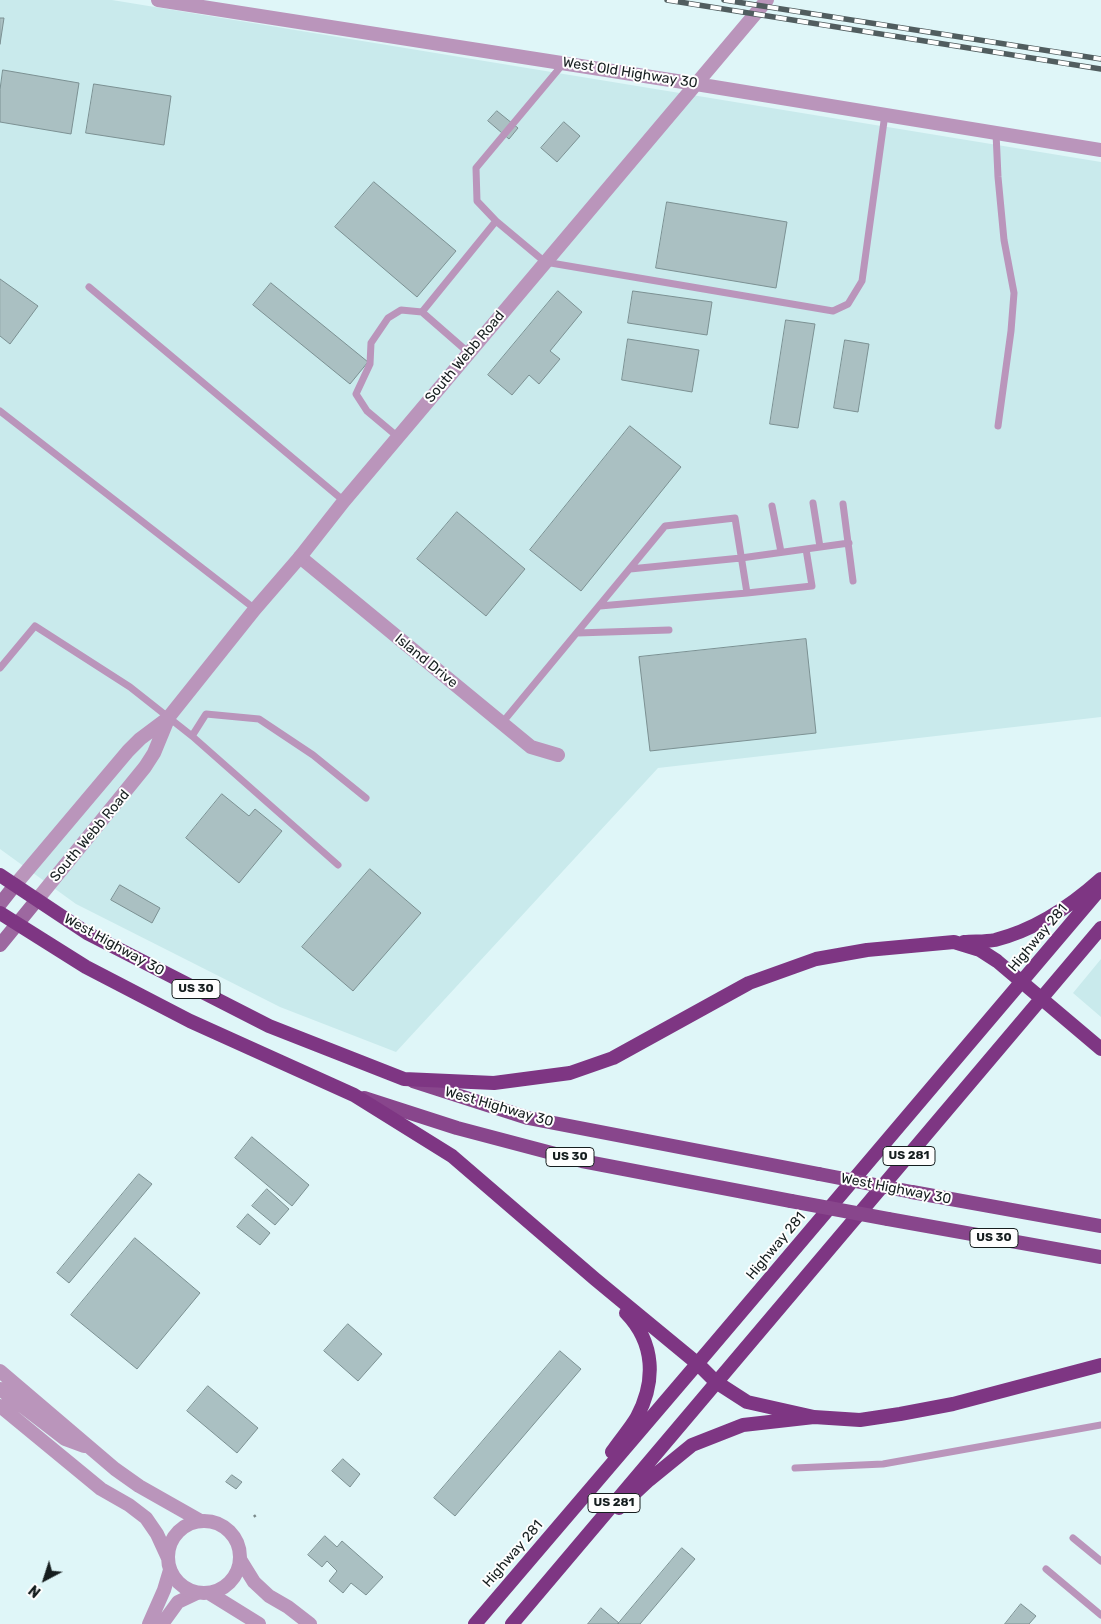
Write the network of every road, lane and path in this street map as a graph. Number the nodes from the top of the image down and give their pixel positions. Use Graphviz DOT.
graph roads {
  1 [pos="158,0"];
  2 [pos="767,0"];
  3 [pos="564,63"];
  4 [pos="696,84"];
  5 [pos="884,114"];
  6 [pos="996,132"];
  7 [pos="1101,150"];
  8 [pos="496,220"];
  9 [pos="546,262"];
  10 [pos="89,287"];
  11 [pos="422,312"];
  12 [pos="469,353"];
  13 [pos="0,410"];
  14 [pos="998,426"];
  15 [pos="398,437"];
  16 [pos="344,501"];
  17 [pos="813,503"];
  18 [pos="843,504"];
  19 [pos="772,506"];
  20 [pos="849,543"];
  21 [pos="820,547"];
  22 [pos="806,549"];
  23 [pos="781,552"];
  24 [pos="300,557"];
  25 [pos="741,558"];
  26 [pos="630,569"];
  27 [pos="853,581"];
  28 [pos="747,593"];
  29 [pos="600,606"];
  30 [pos="255,609"];
  31 [pos="669,630"];
  32 [pos="577,633"];
  33 [pos="0,668"];
  34 [pos="168,718"];
  35 [pos="502,724"];
  36 [pos="192,736"];
  37 [pos="558,755"];
  38 [pos="366,798"];
  39 [pos="338,865"];
  40 [pos="0,875"];
  41 [pos="1101,879"];
  42 [pos="15,885"];
  43 [pos="1101,888"];
  44 [pos="36,901"];
  45 [pos="0,904"];
  46 [pos="0,912"];
  47 [pos="17,924"];
  48 [pos="1101,928"];
  49 [pos="954,942"];
  50 [pos="0,945"];
  51 [pos="1023,981"];
  52 [pos="1042,998"];
  53 [pos="1101,1049"];
  54 [pos="404,1079"];
  55 [pos="354,1095"];
  56 [pos="1101,1226"];
  57 [pos="1101,1257"];
  58 [pos="595,1279"];
  59 [pos="698,1364"];
  60 [pos="1101,1365"];
  61 [pos="0,1372"];
  62 [pos="716,1382"];
  63 [pos="0,1389"];
  64 [pos="0,1406"];
  65 [pos="814,1417"];
  66 [pos="1101,1425"];
  67 [pos="91,1448"];
  68 [pos="795,1468"];
  69 [pos="254,1515"];
  70 [pos="257,1519"];
  71 [pos="200,1520"];
  72 [pos="557,1528"];
  73 [pos="1073,1538"];
  74 [pos="575,1550"];
  75 [pos="1101,1561"];
  76 [pos="241,1562"];
  77 [pos="169,1564"];
  78 [pos="1046,1569"];
  79 [pos="203,1593"];
  80 [pos="1101,1616"];
  81 [pos="149,1624"];
  82 [pos="162,1624"];
  83 [pos="259,1624"];
  84 [pos="310,1624"];
  85 [pos="475,1624"];
  86 [pos="512,1624"];
  1 -- 3 [label="street, West Old Highway 30"];
  2 -- 4 [label="street, South Webb Road"];
  3 -- 4 [label="street, West Old Highway 30"];
  3 -- 8 [label="lane"];
  4 -- 5 [label="street, West Old Highway 30"];
  4 -- 9 [label="street, South Webb Road"];
  5 -- 6 [label="street, West Old Highway 30"];
  5 -- 9 [label="lane"];
  6 -- 7 [label="street, West Old Highway 30"];
  6 -- 14 [label="lane"];
  8 -- 9 [label="lane"];
  8 -- 11 [label="lane"];
  9 -- 12 [label="street, South Webb Road"];
  10 -- 16 [label="lane"];
  11 -- 12 [label="lane"];
  11 -- 15 [label="lane"];
  12 -- 15 [label="street, South Webb Road"];
  13 -- 30 [label="lane"];
  15 -- 16 [label="street, South Webb Road"];
  16 -- 24 [label="street, South Webb Road"];
  17 -- 21 [label="lane"];
  18 -- 20 [label="lane"];
  19 -- 23 [label="lane"];
  20 -- 21 [label="lane"];
  20 -- 27 [label="lane"];
  21 -- 22 [label="lane"];
  22 -- 23 [label="lane"];
  22 -- 28 [label="lane"];
  23 -- 25 [label="lane"];
  24 -- 30 [label="street, South Webb Road"];
  24 -- 35 [label="street, Island Drive"];
  25 -- 26 [label="lane"];
  25 -- 26 [label="lane"];
  25 -- 28 [label="lane"];
  26 -- 29 [label="lane"];
  28 -- 29 [label="lane"];
  29 -- 32 [label="lane"];
  30 -- 34 [label="street, South Webb Road"];
  31 -- 32 [label="lane"];
  32 -- 35 [label="lane"];
  33 -- 34 [label="lane"];
  34 -- 36 [label="lane"];
  34 -- 42 [label="street, South Webb Road"];
  34 -- 44 [label="street, South Webb Road"];
  35 -- 37 [label="street, Island Drive"];
  36 -- 38 [label="lane"];
  36 -- 39 [label="lane"];
  40 -- 42 [label="highway, West Highway 30 / US 30"];
  41 -- 49 [label="highway"];
  42 -- 44 [label="highway, West Highway 30 / US 30"];
  42 -- 45 [label="main road, South Webb Road"];
  43 -- 51 [label="highway, Highway 281 / US 281"];
  44 -- 47 [label="main road, South Webb Road"];
  44 -- 54 [label="highway, West Highway 30 / US 30"];
  46 -- 47 [label="highway, US 30"];
  47 -- 50 [label="main road, South Webb Road"];
  47 -- 55 [label="highway, US 30"];
  48 -- 52 [label="highway, US 281"];
  49 -- 51 [label="highway"];
  49 -- 54 [label="highway"];
  51 -- 52 [label="highway"];
  51 -- 59 [label="highway, Highway 281 / US 281"];
  52 -- 53 [label="highway"];
  52 -- 62 [label="highway, US 281"];
  54 -- 56 [label="main road, West Highway 30 / US 30, bridge"];
  55 -- 57 [label="main road, US 30, bridge"];
  55 -- 58 [label="highway"];
  58 -- 59 [label="highway"];
  58 -- 72 [label="highway"];
  59 -- 62 [label="highway"];
  59 -- 72 [label="highway, Highway 281 / US 281"];
  60 -- 65 [label="highway"];
  61 -- 67 [label="street"];
  62 -- 65 [label="highway"];
  62 -- 74 [label="highway, US 281"];
  63 -- 67 [label="street"];
  64 -- 77 [label="street"];
  65 -- 74 [label="highway"];
  66 -- 68 [label="lane"];
  67 -- 71 [label="street"];
  69 -- 70 [label="path"];
  71 -- 76 [label="street"];
  71 -- 77 [label="street"];
  72 -- 85 [label="highway, Highway 281 / US 281"];
  73 -- 75 [label="lane"];
  74 -- 86 [label="highway, US 281"];
  76 -- 79 [label="street"];
  76 -- 84 [label="street"];
  77 -- 79 [label="street"];
  77 -- 81 [label="street"];
  78 -- 80 [label="lane"];
  79 -- 82 [label="street"];
  79 -- 83 [label="street"];
}
